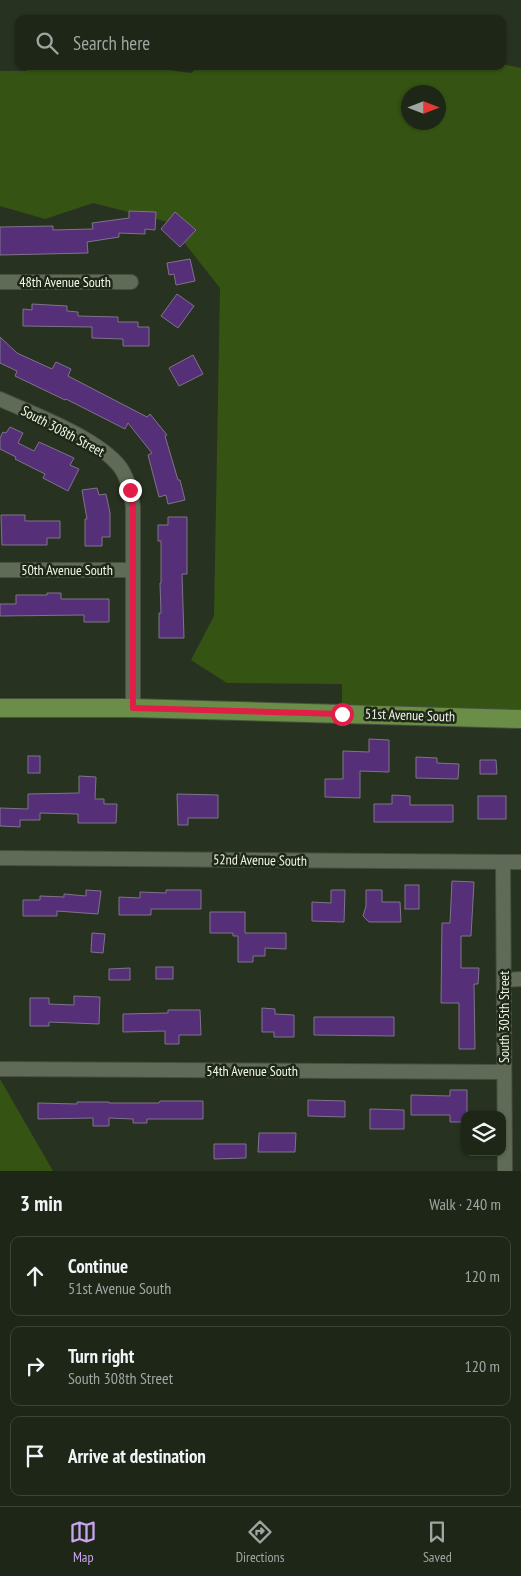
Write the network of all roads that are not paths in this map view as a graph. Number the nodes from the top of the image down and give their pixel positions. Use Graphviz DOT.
graph roads {
  1 [pos="0,282"];
  2 [pos="130,282"];
  3 [pos="0,399"];
  4 [pos="0,570"];
  5 [pos="133,570"];
  6 [pos="0,708"];
  7 [pos="133,708"];
  8 [pos="521,718"];
  9 [pos="0,858"];
  10 [pos="503,862"];
  11 [pos="521,862"];
  12 [pos="504,980"];
  13 [pos="521,980"];
  14 [pos="0,1069"];
  15 [pos="504,1072"];
  16 [pos="505,1171"];
  1 -- 2 [label="street, 48th Avenue South"];
  3 -- 5 [label="street, South 308th Street"];
  4 -- 5 [label="street, 50th Avenue South"];
  5 -- 7 [label="street, South 308th Street"];
  6 -- 7 [label="main road, 51st Avenue South"];
  7 -- 8 [label="main road, 51st Avenue South"];
  9 -- 10 [label="street, 52nd Avenue South"];
  10 -- 11 [label="street, 52nd Avenue South"];
  10 -- 12 [label="street, South 305th Street"];
  12 -- 13 [label="street"];
  12 -- 15 [label="street, South 305th Street"];
  14 -- 15 [label="street, 54th Avenue South"];
  15 -- 16 [label="street, South 305th Street"];
}
